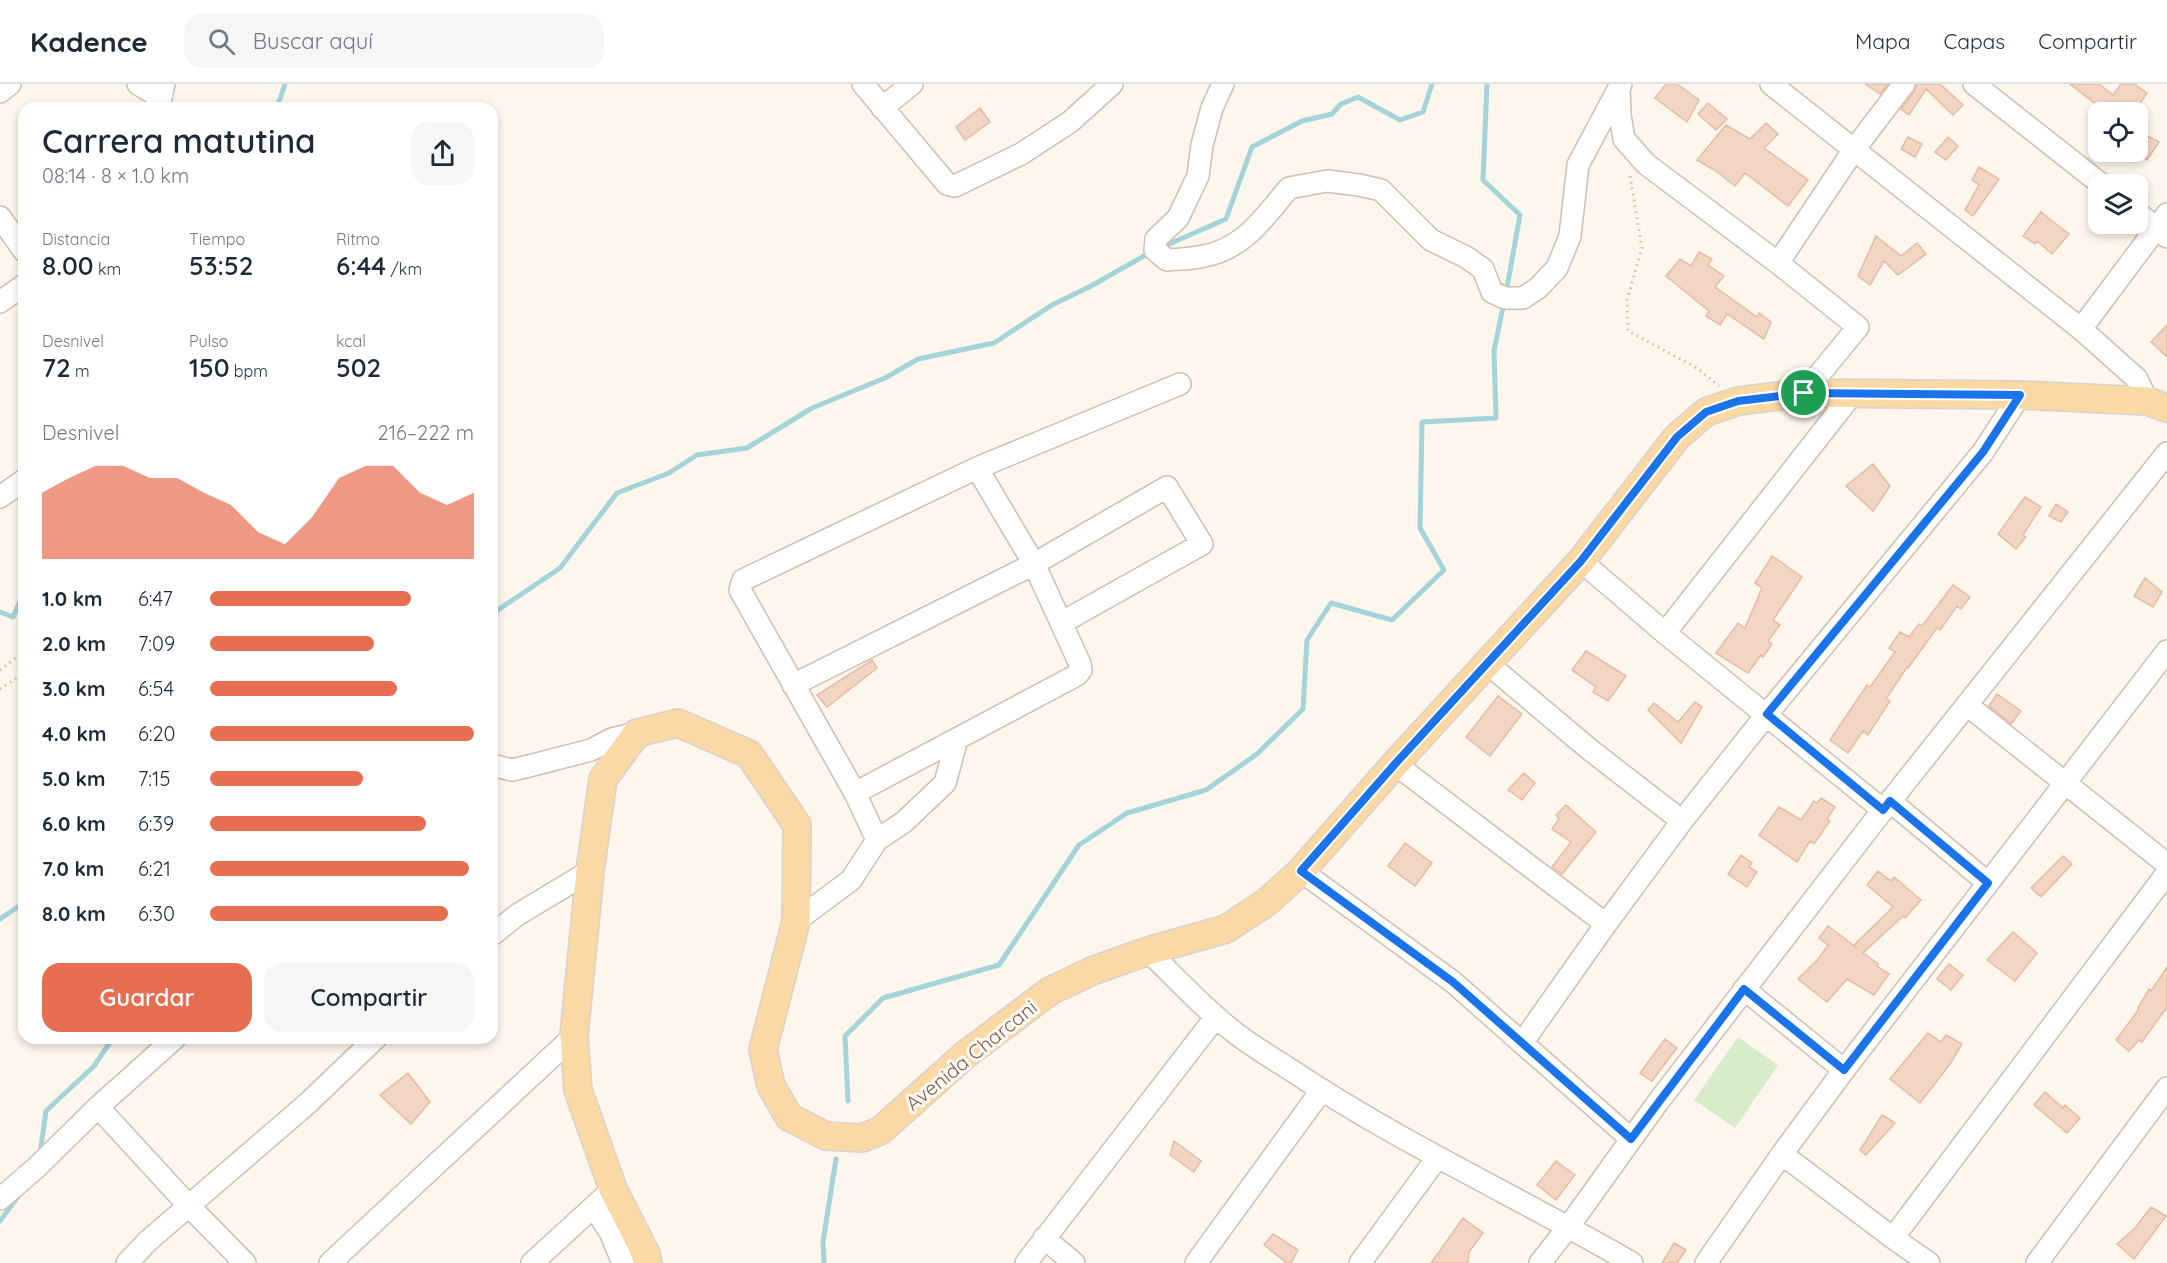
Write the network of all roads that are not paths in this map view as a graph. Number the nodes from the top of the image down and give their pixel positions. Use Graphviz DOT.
graph roads {
  1 [pos="10,84"];
  2 [pos="138,84"];
  3 [pos="164,84"];
  4 [pos="863,84"];
  5 [pos="912,84"];
  6 [pos="1112,84"];
  7 [pos="1223,84"];
  8 [pos="1771,84"];
  9 [pos="1904,84"];
  10 [pos="1974,84"];
  11 [pos="1620,86"];
  12 [pos="0,92"];
  13 [pos="882,108"];
  14 [pos="1853,151"];
  15 [pos="2088,174"];
  16 [pos="0,217"];
  17 [pos="2148,218"];
  18 [pos="2164,226"];
  19 [pos="18,242"];
  20 [pos="1778,263"];
  21 [pos="18,289"];
  22 [pos="0,302"];
  23 [pos="2080,329"];
  24 [pos="1180,384"];
  25 [pos="1804,393"];
  26 [pos="1853,393"];
  27 [pos="2020,395"];
  28 [pos="2157,405"];
  29 [pos="2167,453"];
  30 [pos="977,468"];
  31 [pos="18,484"];
  32 [pos="0,497"];
  33 [pos="1581,561"];
  34 [pos="1034,564"];
  35 [pos="1061,623"];
  36 [pos="1665,633"];
  37 [pos="2167,651"];
  38 [pos="1487,663"];
  39 [pos="793,685"];
  40 [pos="1967,705"];
  41 [pos="1767,714"];
  42 [pos="637,733"];
  43 [pos="957,739"];
  44 [pos="1395,764"];
  45 [pos="498,766"];
  46 [pos="2065,783"];
  47 [pos="855,793"];
  48 [pos="1887,805"];
  49 [pos="1682,821"];
  50 [pos="877,840"];
  51 [pos="2167,864"];
  52 [pos="590,871"];
  53 [pos="1301,871"];
  54 [pos="2167,873"];
  55 [pos="1988,883"];
  56 [pos="796,921"];
  57 [pos="1606,924"];
  58 [pos="498,930"];
  59 [pos="1148,951"];
  60 [pos="1744,989"];
  61 [pos="1215,1018"];
  62 [pos="574,1036"];
  63 [pos="1522,1043"];
  64 [pos="168,1044"];
  65 [pos="370,1044"];
  66 [pos="1844,1070"];
  67 [pos="2167,1088"];
  68 [pos="1322,1091"];
  69 [pos="98,1107"];
  70 [pos="1631,1139"];
  71 [pos="1782,1154"];
  72 [pos="1437,1158"];
  73 [pos="604,1198"];
  74 [pos="0,1199"];
  75 [pos="189,1206"];
  76 [pos="1569,1227"];
  77 [pos="1044,1238"];
  78 [pos="1893,1238"];
  79 [pos="636,1261"];
  80 [pos="127,1263"];
  81 [pos="245,1263"];
  82 [pos="330,1263"];
  83 [pos="532,1263"];
  84 [pos="1026,1263"];
  85 [pos="1074,1263"];
  86 [pos="1196,1263"];
  87 [pos="1360,1263"];
  88 [pos="1540,1263"];
  89 [pos="1632,1263"];
  90 [pos="1706,1263"];
  91 [pos="1929,1263"];
  92 [pos="2037,1263"];
  1 -- 12 [label="street"];
  2 -- 3 [label="street"];
  4 -- 13 [label="street"];
  5 -- 13 [label="street"];
  6 -- 13 [label="street"];
  7 -- 11 [label="street"];
  8 -- 14 [label="street"];
  9 -- 14 [label="street"];
  10 -- 15 [label="street"];
  11 -- 20 [label="street"];
  14 -- 20 [label="street"];
  14 -- 23 [label="street"];
  16 -- 19 [label="street"];
  17 -- 18 [label="street"];
  18 -- 23 [label="street"];
  20 -- 25 [label="street"];
  21 -- 22 [label="street"];
  23 -- 28 [label="street"];
  24 -- 30 [label="street"];
  25 -- 26 [label="main road, Avenida Charcani"];
  25 -- 33 [label="main road, Avenida Charcani"];
  26 -- 27 [label="main road, Avenida Charcani"];
  26 -- 36 [label="street"];
  27 -- 28 [label="main road, Avenida Charcani"];
  27 -- 41 [label="street"];
  29 -- 40 [label="street"];
  30 -- 34 [label="street"];
  30 -- 39 [label="street"];
  31 -- 32 [label="street"];
  33 -- 36 [label="street"];
  33 -- 38 [label="main road, Avenida Charcani"];
  34 -- 35 [label="street"];
  34 -- 35 [label="street"];
  34 -- 39 [label="street"];
  35 -- 43 [label="street"];
  36 -- 41 [label="street"];
  37 -- 46 [label="street"];
  38 -- 44 [label="main road, Avenida Charcani"];
  38 -- 49 [label="street"];
  39 -- 47 [label="street"];
  40 -- 46 [label="street"];
  40 -- 48 [label="street"];
  41 -- 48 [label="street"];
  41 -- 49 [label="street"];
  42 -- 45 [label="street"];
  42 -- 52 [label="main road"];
  42 -- 56 [label="main road, Avenida Charcani"];
  43 -- 47 [label="street"];
  43 -- 50 [label="street"];
  44 -- 53 [label="main road, Avenida Charcani"];
  44 -- 57 [label="street"];
  46 -- 51 [label="street"];
  46 -- 55 [label="street"];
  47 -- 50 [label="street"];
  48 -- 55 [label="street"];
  48 -- 60 [label="street"];
  49 -- 57 [label="street"];
  50 -- 56 [label="street"];
  52 -- 58 [label="street"];
  52 -- 62 [label="main road"];
  53 -- 59 [label="main road, Avenida Charcani"];
  53 -- 63 [label="street"];
  54 -- 78 [label="street"];
  55 -- 66 [label="street"];
  56 -- 59 [label="main road, Avenida Charcani"];
  57 -- 63 [label="street"];
  59 -- 61 [label="street"];
  60 -- 66 [label="street"];
  60 -- 70 [label="street"];
  61 -- 68 [label="street"];
  61 -- 77 [label="street"];
  62 -- 73 [label="main road"];
  62 -- 82 [label="street"];
  63 -- 70 [label="street"];
  64 -- 69 [label="street"];
  65 -- 75 [label="street"];
  66 -- 71 [label="street"];
  67 -- 92 [label="street"];
  68 -- 72 [label="street"];
  68 -- 86 [label="street"];
  69 -- 74 [label="street"];
  69 -- 75 [label="street"];
  70 -- 76 [label="street"];
  71 -- 78 [label="street"];
  71 -- 90 [label="street"];
  72 -- 76 [label="street"];
  72 -- 87 [label="street"];
  73 -- 79 [label="main road"];
  73 -- 83 [label="street"];
  75 -- 80 [label="street"];
  75 -- 81 [label="street"];
  76 -- 88 [label="street"];
  76 -- 89 [label="street"];
  77 -- 84 [label="street"];
  77 -- 85 [label="street"];
  78 -- 91 [label="street"];
}
